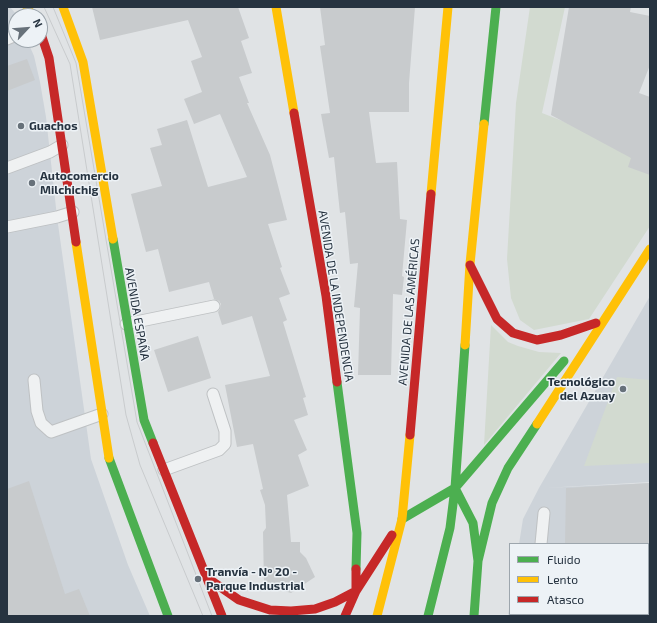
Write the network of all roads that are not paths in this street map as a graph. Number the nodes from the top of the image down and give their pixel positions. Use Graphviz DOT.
graph roads {
  1 [pos="63,7"];
  2 [pos="276,7"];
  3 [pos="448,7"];
  4 [pos="496,7"];
  5 [pos="46,48"];
  6 [pos="62,145"];
  7 [pos="7,168"];
  8 [pos="73,212"];
  9 [pos="8,224"];
  10 [pos="650,249"];
  11 [pos="470,264"];
  12 [pos="620,295"];
  13 [pos="214,306"];
  14 [pos="596,323"];
  15 [pos="126,324"];
  16 [pos="34,380"];
  17 [pos="213,394"];
  18 [pos="102,414"];
  19 [pos="164,470"];
  20 [pos="455,488"];
  21 [pos="544,513"];
  22 [pos="402,519"];
  23 [pos="541,543"];
  24 [pos="478,561"];
  25 [pos="206,577"];
  26 [pos="356,590"];
  27 [pos="168,616"];
  28 [pos="222,616"];
  29 [pos="345,616"];
  30 [pos="377,616"];
  31 [pos="428,616"];
  32 [pos="474,616"];
  1 -- 15 [label="main road, AVENIDA ESPAÑA"];
  2 -- 26 [label="main road, AVENIDA DE LA INDEPENDENCIA"];
  3 -- 22 [label="main road, AVENIDA DE LAS AMÉRICAS"];
  4 -- 11 [label="main road"];
  5 -- 6 [label="main road"];
  6 -- 7 [label="lane"];
  6 -- 8 [label="main road"];
  8 -- 9 [label="lane"];
  8 -- 18 [label="main road"];
  10 -- 12 [label="main road"];
  11 -- 14 [label="main road"];
  11 -- 20 [label="main road"];
  12 -- 14 [label="main road"];
  12 -- 24 [label="main road"];
  13 -- 15 [label="lane"];
  14 -- 20 [label="main road"];
  15 -- 19 [label="main road, AVENIDA ESPAÑA"];
  16 -- 18 [label="lane"];
  17 -- 19 [label="lane"];
  18 -- 27 [label="main road"];
  19 -- 25 [label="main road, AVENIDA ESPAÑA"];
  20 -- 22 [label="main road"];
  20 -- 24 [label="main road"];
  20 -- 31 [label="main road"];
  21 -- 23 [label="lane"];
  22 -- 26 [label="main road"];
  22 -- 30 [label="main road, AVENIDA DE LAS AMÉRICAS"];
  24 -- 32 [label="main road"];
  25 -- 26 [label="main road"];
  25 -- 28 [label="main road, AVENIDA ESPAÑA"];
  26 -- 29 [label="main road"];
}
